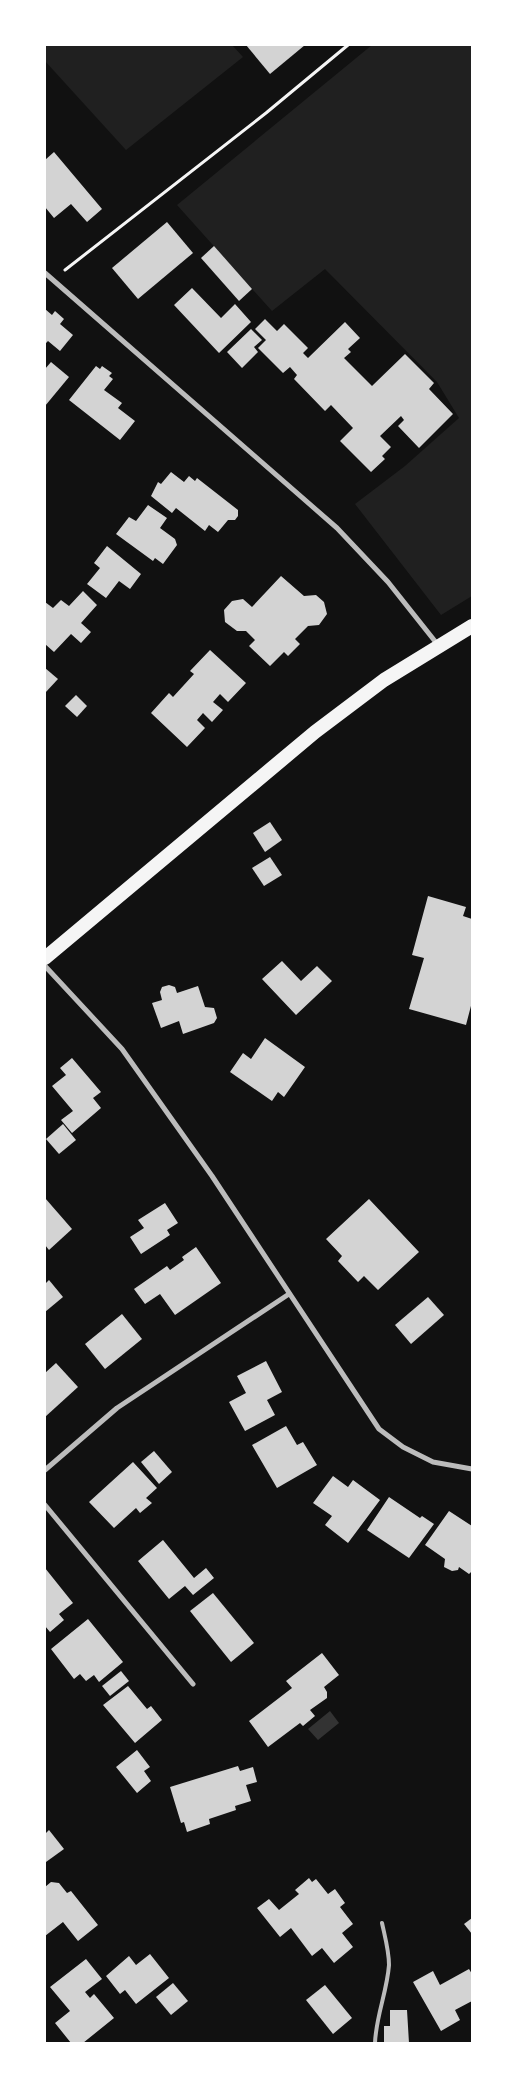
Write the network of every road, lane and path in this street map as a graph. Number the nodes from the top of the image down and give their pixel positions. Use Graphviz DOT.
graph roads {
  1 [pos="348,45"];
  2 [pos="45,273"];
  3 [pos="53,280"];
  4 [pos="472,626"];
  5 [pos="438,646"];
  6 [pos="45,958"];
  7 [pos="45,966"];
  8 [pos="289,1294"];
  9 [pos="472,1469"];
  10 [pos="45,1470"];
  11 [pos="45,1505"];
  12 [pos="193,1684"];
  13 [pos="382,1923"];
  14 [pos="375,2043"];
  1 -- 3 [label="path"];
  2 -- 3 [label="street"];
  3 -- 5 [label="street"];
  4 -- 5 [label="highway"];
  5 -- 6 [label="highway"];
  7 -- 8 [label="street"];
  8 -- 9 [label="street"];
  8 -- 10 [label="street"];
  11 -- 12 [label="street"];
  13 -- 14 [label="lane"];
}
